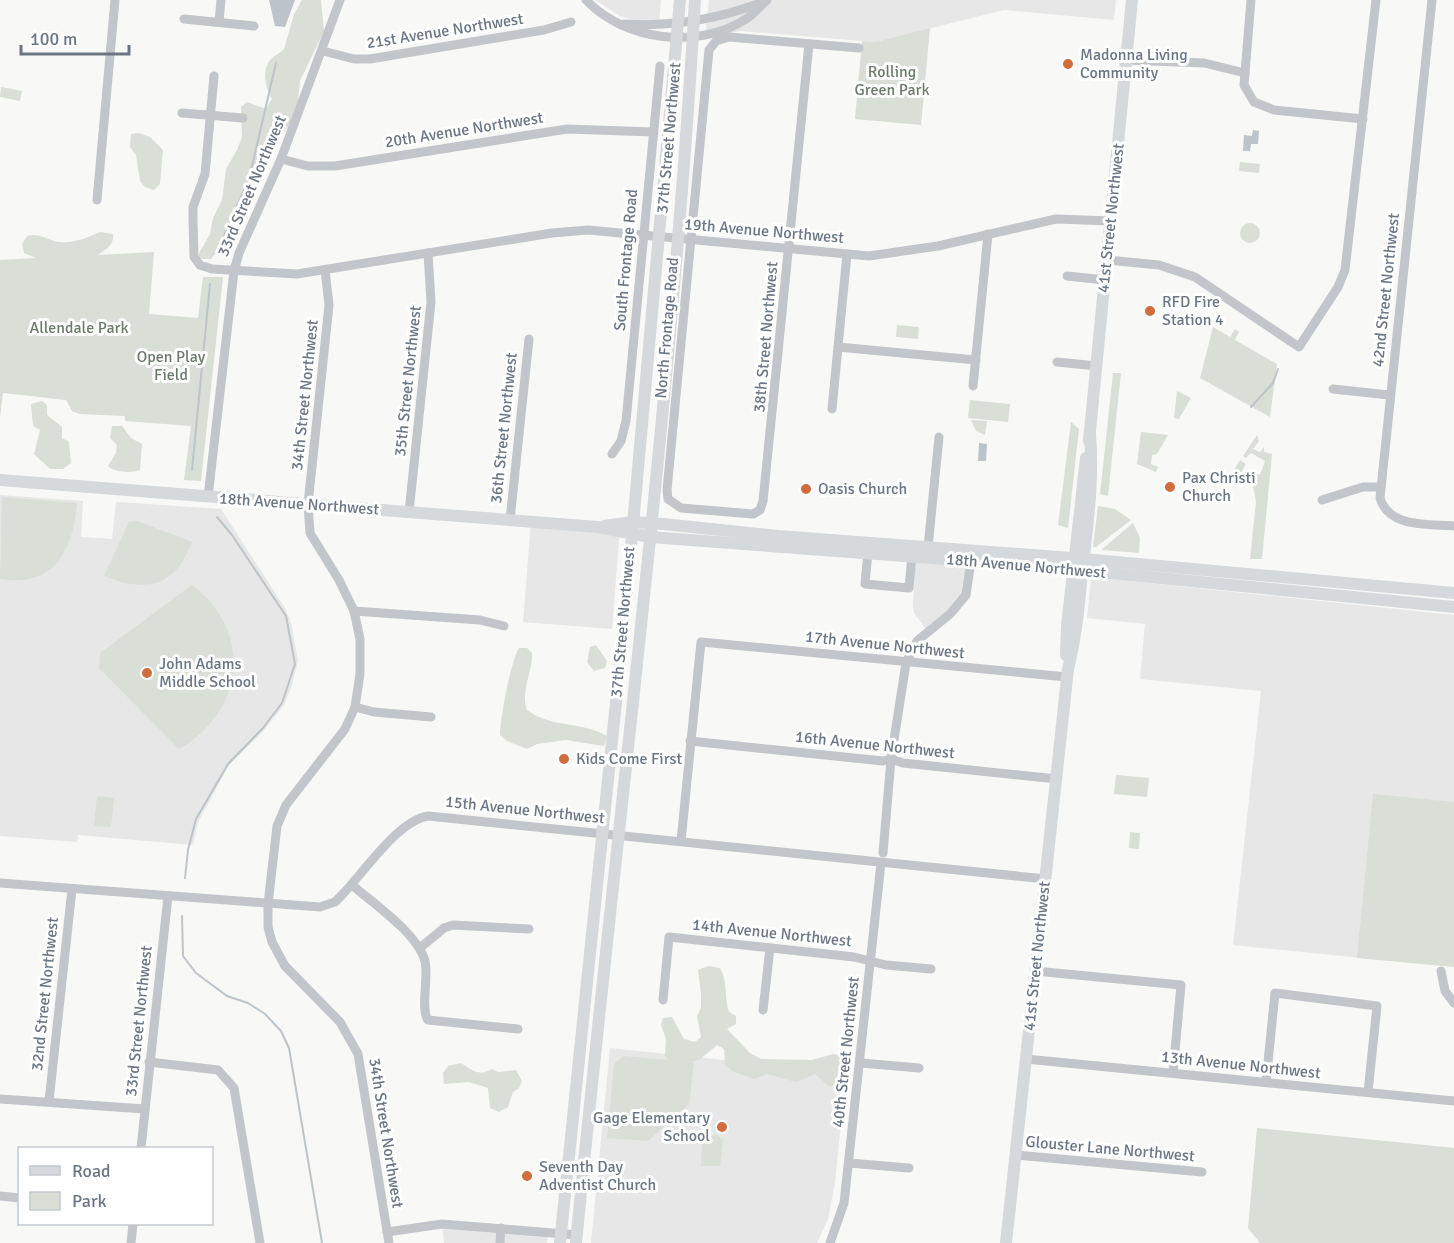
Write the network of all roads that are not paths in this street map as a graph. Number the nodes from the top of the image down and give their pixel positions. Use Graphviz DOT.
graph roads {
  1 [pos="115,0"];
  2 [pos="221,0"];
  3 [pos="340,0"];
  4 [pos="586,0"];
  5 [pos="680,0"];
  6 [pos="695,0"];
  7 [pos="1132,0"];
  8 [pos="1251,0"];
  9 [pos="1376,0"];
  10 [pos="1431,0"];
  11 [pos="766,1"];
  12 [pos="184,20"];
  13 [pos="219,22"];
  14 [pos="571,22"];
  15 [pos="694,22"];
  16 [pos="678,23"];
  17 [pos="621,24"];
  18 [pos="254,26"];
  19 [pos="677,37"];
  20 [pos="693,37"];
  21 [pos="809,44"];
  22 [pos="859,48"];
  23 [pos="323,51"];
  24 [pos="1126,60"];
  25 [pos="660,66"];
  26 [pos="1245,73"];
  27 [pos="214,76"];
  28 [pos="182,113"];
  29 [pos="211,115"];
  30 [pos="243,118"];
  31 [pos="1363,118"];
  32 [pos="653,132"];
  33 [pos="281,159"];
  34 [pos="97,200"];
  35 [pos="1111,221"];
  36 [pos="642,234"];
  37 [pos="988,234"];
  38 [pos="660,236"];
  39 [pos="684,238"];
  40 [pos="789,248"];
  41 [pos="428,253"];
  42 [pos="847,254"];
  43 [pos="1107,260"];
  44 [pos="325,270"];
  45 [pos="234,271"];
  46 [pos="1067,276"];
  47 [pos="1105,280"];
  48 [pos="529,339"];
  49 [pos="838,347"];
  50 [pos="976,360"];
  51 [pos="1057,362"];
  52 [pos="1097,366"];
  53 [pos="973,386"];
  54 [pos="1333,389"];
  55 [pos="1389,395"];
  56 [pos="832,409"];
  57 [pos="939,437"];
  58 [pos="612,454"];
  59 [pos="0,480"];
  60 [pos="1381,487"];
  61 [pos="766,489"];
  62 [pos="208,498"];
  63 [pos="1322,500"];
  64 [pos="308,504"];
  65 [pos="409,512"];
  66 [pos="510,520"];
  67 [pos="633,522"];
  68 [pos="651,523"];
  69 [pos="1454,526"];
  70 [pos="598,527"];
  71 [pos="631,535"];
  72 [pos="650,537"];
  73 [pos="928,547"];
  74 [pos="868,552"];
  75 [pos="912,555"];
  76 [pos="972,556"];
  77 [pos="1078,565"];
  78 [pos="1454,593"];
  79 [pos="1454,607"];
  80 [pos="354,610"];
  81 [pos="504,626"];
  82 [pos="906,663"];
  83 [pos="1067,673"];
  84 [pos="355,707"];
  85 [pos="431,717"];
  86 [pos="690,741"];
  87 [pos="891,759"];
  88 [pos="1056,779"];
  89 [pos="601,832"];
  90 [pos="616,834"];
  91 [pos="681,841"];
  92 [pos="882,858"];
  93 [pos="1046,879"];
  94 [pos="0,883"];
  95 [pos="352,885"];
  96 [pos="72,889"];
  97 [pos="168,896"];
  98 [pos="268,904"];
  99 [pos="529,929"];
  100 [pos="420,948"];
  101 [pos="770,948"];
  102 [pos="872,961"];
  103 [pos="930,969"];
  104 [pos="1035,971"];
  105 [pos="1441,971"];
  106 [pos="663,1000"];
  107 [pos="1454,1003"];
  108 [pos="763,1010"];
  109 [pos="518,1029"];
  110 [pos="1026,1059"];
  111 [pos="149,1062"];
  112 [pos="861,1063"];
  113 [pos="919,1068"];
  114 [pos="1173,1073"];
  115 [pos="1266,1082"];
  116 [pos="1368,1092"];
  117 [pos="0,1099"];
  118 [pos="49,1101"];
  119 [pos="1454,1101"];
  120 [pos="145,1108"];
  121 [pos="141,1147"];
  122 [pos="1016,1155"];
  123 [pos="849,1163"];
  124 [pos="909,1168"];
  125 [pos="1202,1172"];
  126 [pos="0,1196"];
  127 [pos="18,1198"];
  128 [pos="133,1225"];
  129 [pos="501,1228"];
  130 [pos="387,1232"];
  131 [pos="560,1238"];
  132 [pos="576,1239"];
  133 [pos="131,1243"];
  134 [pos="260,1243"];
  135 [pos="389,1243"];
  136 [pos="500,1243"];
  137 [pos="830,1243"];
  138 [pos="1006,1243"];
  1 -- 34 [label="street"];
  2 -- 13 [label="street"];
  3 -- 23 [label="street, 33rd Street Northwest"];
  4 -- 17 [label="street"];
  5 -- 16 [label="main road, 37th Street Northwest"];
  6 -- 15 [label="main road, 37th Street Northwest"];
  7 -- 24 [label="main road, 41st Street Northwest"];
  8 -- 26 [label="street"];
  9 -- 31 [label="street"];
  10 -- 55 [label="street, 42nd Street Northwest"];
  11 -- 15 [label="street"];
  11 -- 20 [label="street"];
  12 -- 13 [label="street"];
  13 -- 18 [label="street"];
  14 -- 23 [label="street, 21st Avenue Northwest"];
  15 -- 16 [label="street"];
  15 -- 20 [label="main road, 37th Street Northwest"];
  16 -- 17 [label="street"];
  16 -- 19 [label="main road, 37th Street Northwest"];
  17 -- 19 [label="street"];
  19 -- 20 [label="street"];
  19 -- 38 [label="main road, 37th Street Northwest"];
  20 -- 39 [label="main road, 37th Street Northwest"];
  21 -- 22 [label="street"];
  21 -- 39 [label="street, North Frontage Road"];
  21 -- 40 [label="street, 38th Street Northwest"];
  23 -- 33 [label="street, 33rd Street Northwest"];
  24 -- 26 [label="street"];
  24 -- 35 [label="main road, 41st Street Northwest"];
  25 -- 32 [label="street, South Frontage Road"];
  26 -- 31 [label="street"];
  27 -- 29 [label="street, 19th Avenue Northwest"];
  28 -- 29 [label="street"];
  29 -- 30 [label="street"];
  29 -- 45 [label="street, 19th Avenue Northwest"];
  31 -- 43 [label="street"];
  32 -- 33 [label="street, 20th Avenue Northwest"];
  32 -- 36 [label="street, South Frontage Road"];
  33 -- 45 [label="street, 33rd Street Northwest"];
  35 -- 37 [label="street, 19th Avenue Northwest"];
  35 -- 43 [label="main road, 41st Street Northwest"];
  36 -- 38 [label="street, 19th Avenue Northwest"];
  36 -- 41 [label="street, 19th Avenue Northwest"];
  36 -- 58 [label="street, South Frontage Road"];
  37 -- 42 [label="street, 19th Avenue Northwest"];
  37 -- 50 [label="street"];
  38 -- 39 [label="street, 19th Avenue Northwest"];
  38 -- 67 [label="main road, 37th Street Northwest"];
  39 -- 40 [label="street, 19th Avenue Northwest"];
  39 -- 61 [label="street, North Frontage Road"];
  39 -- 68 [label="main road, 37th Street Northwest"];
  40 -- 42 [label="street, 19th Avenue Northwest"];
  40 -- 61 [label="street, 38th Street Northwest"];
  41 -- 44 [label="street, 19th Avenue Northwest"];
  41 -- 65 [label="street, 35th Street Northwest"];
  42 -- 49 [label="street"];
  43 -- 47 [label="main road, 41st Street Northwest"];
  44 -- 45 [label="street, 19th Avenue Northwest"];
  44 -- 64 [label="street, 34th Street Northwest"];
  45 -- 62 [label="street, 33rd Street Northwest"];
  46 -- 47 [label="street"];
  47 -- 52 [label="main road, 41st Street Northwest"];
  48 -- 66 [label="street, 36th Street Northwest"];
  49 -- 50 [label="street"];
  49 -- 56 [label="street"];
  50 -- 53 [label="street"];
  51 -- 52 [label="street"];
  52 -- 77 [label="main road, 41st Street Northwest"];
  54 -- 55 [label="street"];
  55 -- 60 [label="street, 42nd Street Northwest"];
  57 -- 73 [label="street"];
  59 -- 62 [label="main road, 18th Avenue Northwest"];
  60 -- 63 [label="street"];
  60 -- 69 [label="street, 42nd Street Northwest"];
  62 -- 64 [label="main road, 18th Avenue Northwest"];
  64 -- 65 [label="main road, 18th Avenue Northwest"];
  64 -- 80 [label="street, 34th Street Northwest"];
  65 -- 66 [label="main road, 18th Avenue Northwest"];
  66 -- 70 [label="main road, 18th Avenue Northwest"];
  67 -- 68 [label="main road, 18th Avenue Northwest"];
  67 -- 70 [label="main road, 18th Avenue Northwest"];
  67 -- 71 [label="main road, 37th Street Northwest"];
  68 -- 72 [label="main road, 37th Street Northwest"];
  68 -- 73 [label="main road, 18th Avenue Northwest"];
  70 -- 71 [label="main road, 18th Avenue Northwest"];
  71 -- 72 [label="main road, 18th Avenue Northwest"];
  71 -- 89 [label="main road, 37th Street Northwest"];
  72 -- 74 [label="main road, 18th Avenue Northwest"];
  72 -- 90 [label="main road, 37th Street Northwest"];
  73 -- 76 [label="main road, 18th Avenue Northwest"];
  74 -- 75 [label="main road, 18th Avenue Northwest"];
  74 -- 75 [label="street"];
  75 -- 76 [label="main road, 18th Avenue Northwest"];
  76 -- 77 [label="main road, 18th Avenue Northwest"];
  76 -- 82 [label="street, 40th Street Northwest"];
  77 -- 78 [label="main road, 18th Avenue Northwest"];
  77 -- 79 [label="main road, 18th Avenue Northwest"];
  77 -- 83 [label="main road, 41st Street Northwest"];
  80 -- 81 [label="street"];
  80 -- 84 [label="street, 34th Street Northwest"];
  82 -- 83 [label="street, 17th Avenue Northwest"];
  82 -- 86 [label="street, 17th Avenue Northwest"];
  82 -- 87 [label="street, 40th Street Northwest"];
  83 -- 88 [label="main road, 41st Street Northwest"];
  84 -- 85 [label="street"];
  84 -- 98 [label="street, 34th Street Northwest"];
  86 -- 87 [label="street, 16th Avenue Northwest"];
  86 -- 91 [label="street"];
  87 -- 88 [label="street, 16th Avenue Northwest"];
  87 -- 92 [label="street, 40th Street Northwest"];
  88 -- 93 [label="main road, 41st Street Northwest"];
  89 -- 90 [label="street, 15th Avenue Northwest"];
  89 -- 95 [label="street, 15th Avenue Northwest"];
  89 -- 131 [label="main road, 37th Street Northwest"];
  90 -- 91 [label="street, 15th Avenue Northwest"];
  90 -- 132 [label="main road, 37th Street Northwest"];
  91 -- 92 [label="street, 15th Avenue Northwest"];
  92 -- 93 [label="street, 15th Avenue Northwest"];
  92 -- 102 [label="street, 40th Street Northwest"];
  93 -- 104 [label="main road, 41st Street Northwest"];
  94 -- 96 [label="street, 15th Avenue Northwest"];
  95 -- 98 [label="street, 15th Avenue Northwest"];
  95 -- 100 [label="street"];
  96 -- 97 [label="street, 15th Avenue Northwest"];
  96 -- 118 [label="street, 32nd Street Northwest"];
  97 -- 98 [label="street, 15th Avenue Northwest"];
  97 -- 111 [label="street, 33rd Street Northwest"];
  98 -- 130 [label="street, 34th Street Northwest"];
  99 -- 100 [label="street"];
  100 -- 109 [label="street"];
  101 -- 102 [label="street, 14th Avenue Northwest"];
  101 -- 106 [label="street, 14th Avenue Northwest"];
  101 -- 108 [label="street"];
  102 -- 103 [label="street, 14th Avenue Northwest"];
  102 -- 112 [label="street, 40th Street Northwest"];
  104 -- 110 [label="main road, 41st Street Northwest"];
  104 -- 114 [label="street"];
  105 -- 107 [label="street"];
  110 -- 114 [label="street, 13th Avenue Northwest"];
  110 -- 122 [label="main road, 41st Street Northwest"];
  111 -- 120 [label="street, 33rd Street Northwest"];
  111 -- 134 [label="street"];
  112 -- 113 [label="street"];
  112 -- 123 [label="street, 40th Street Northwest"];
  114 -- 115 [label="street, 13th Avenue Northwest"];
  115 -- 116 [label="street, 13th Avenue Northwest"];
  115 -- 116 [label="street"];
  116 -- 119 [label="street, 13th Avenue Northwest"];
  117 -- 118 [label="street"];
  118 -- 120 [label="street"];
  120 -- 121 [label="street, 33rd Street Northwest"];
  122 -- 125 [label="street, Glouster Lane Northwest"];
  122 -- 138 [label="main road, 41st Street Northwest"];
  123 -- 124 [label="street"];
  123 -- 137 [label="street, 40th Street Northwest"];
  126 -- 127 [label="street"];
  128 -- 133 [label="street"];
  129 -- 130 [label="street"];
  129 -- 131 [label="street"];
  129 -- 136 [label="street"];
  130 -- 135 [label="street, 34th Street Northwest"];
  131 -- 132 [label="street"];
}
